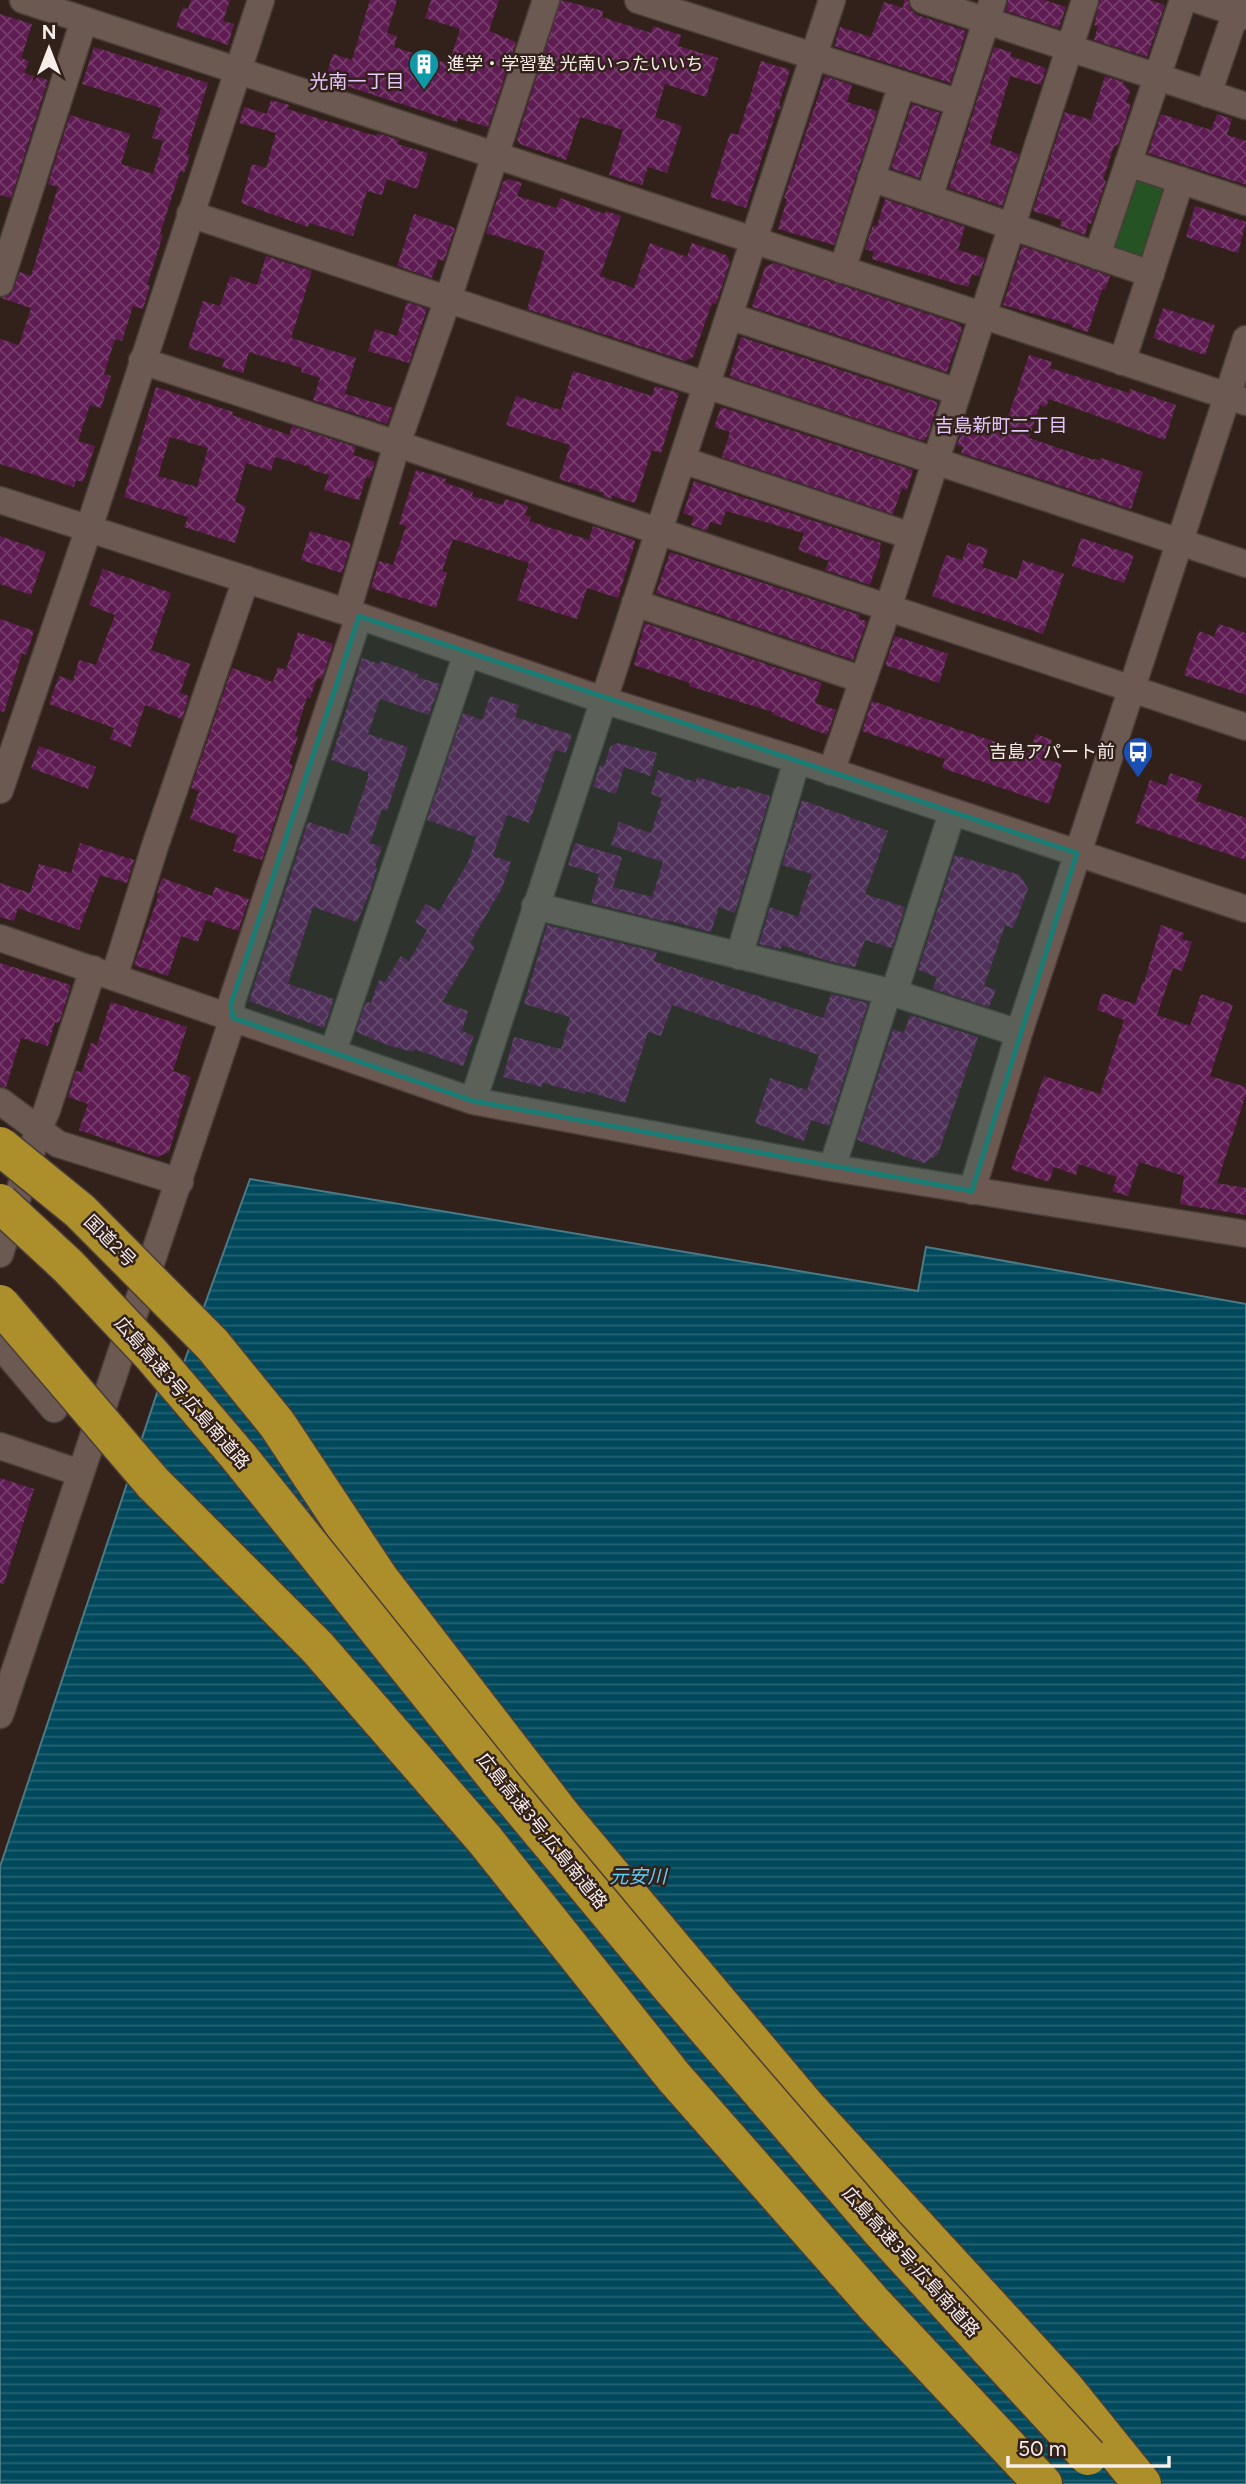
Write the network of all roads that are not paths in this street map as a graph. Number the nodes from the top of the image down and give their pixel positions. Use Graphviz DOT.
graph roads {
  1 [pos="23,0"];
  2 [pos="261,0"];
  3 [pos="546,0"];
  4 [pos="638,0"];
  5 [pos="832,0"];
  6 [pos="923,0"];
  7 [pos="1085,0"];
  8 [pos="1183,0"];
  9 [pos="1198,0"];
  10 [pos="1240,9"];
  11 [pos="990,11"];
  12 [pos="84,20"];
  13 [pos="1070,48"];
  14 [pos="815,57"];
  15 [pos="238,71"];
  16 [pos="1157,77"];
  17 [pos="902,84"];
  18 [pos="1208,94"];
  19 [pos="960,103"];
  20 [pos="1246,106"];
  21 [pos="494,155"];
  22 [pos="1128,163"];
  23 [pos="871,178"];
  24 [pos="1181,180"];
  25 [pos="929,198"];
  26 [pos="1246,202"];
  27 [pos="190,214"];
  28 [pos="1012,227"];
  29 [pos="754,241"];
  30 [pos="1097,256"];
  31 [pos="842,270"];
  32 [pos="1151,274"];
  33 [pos="0,283"];
  34 [pos="448,299"];
  35 [pos="729,316"];
  36 [pos="983,316"];
  37 [pos="1246,339"];
  38 [pos="142,361"];
  39 [pos="1122,362"];
  40 [pos="707,385"];
  41 [pos="958,392"];
  42 [pos="1237,399"];
  43 [pos="397,444"];
  44 [pos="682,460"];
  45 [pos="936,461"];
  46 [pos="0,500"];
  47 [pos="89,528"];
  48 [pos="658,532"];
  49 [pos="911,536"];
  50 [pos="1180,541"];
  51 [pos="1246,564"];
  52 [pos="246,579"];
  53 [pos="635,603"];
  54 [pos="888,608"];
  55 [pos="353,614"];
  56 [pos="467,653"];
  57 [pos="863,680"];
  58 [pos="1131,689"];
  59 [pos="603,700"];
  60 [pos="1246,727"];
  61 [pos="797,761"];
  62 [pos="831,772"];
  63 [pos="0,790"];
  64 [pos="952,813"];
  65 [pos="1077,853"];
  66 [pos="535,906"];
  67 [pos="1246,909"];
  68 [pos="0,938"];
  69 [pos="739,956"];
  70 [pos="104,973"];
  71 [pos="891,993"];
  72 [pos="233,1018"];
  73 [pos="1018,1033"];
  74 [pos="332,1052"];
  75 [pos="0,1101"];
  76 [pos="473,1101"];
  77 [pos="38,1131"];
  78 [pos="0,1146"];
  79 [pos="832,1168"];
  80 [pos="180,1182"];
  81 [pos="972,1191"];
  82 [pos="0,1203"];
  83 [pos="1246,1234"];
  84 [pos="0,1254"];
  85 [pos="0,1304"];
  86 [pos="0,1345"];
  87 [pos="54,1409"];
  88 [pos="0,1446"];
  89 [pos="80,1473"];
  90 [pos="0,1715"];
  91 [pos="1105,2475"];
  92 [pos="1042,2484"];
  93 [pos="1142,2484"];
  1 -- 12 [label="street"];
  2 -- 15 [label="street"];
  3 -- 21 [label="street"];
  4 -- 14 [label="street"];
  5 -- 14 [label="street"];
  6 -- 11 [label="street"];
  7 -- 13 [label="street"];
  8 -- 16 [label="street"];
  9 -- 10 [label="street"];
  10 -- 18 [label="street"];
  11 -- 13 [label="street"];
  11 -- 19 [label="street"];
  12 -- 15 [label="street"];
  12 -- 33 [label="street"];
  13 -- 16 [label="street"];
  13 -- 28 [label="street"];
  14 -- 17 [label="street"];
  14 -- 29 [label="street"];
  15 -- 21 [label="street"];
  15 -- 27 [label="street"];
  16 -- 18 [label="street"];
  16 -- 22 [label="street"];
  17 -- 19 [label="street"];
  17 -- 23 [label="street"];
  18 -- 20 [label="street"];
  19 -- 25 [label="street"];
  21 -- 29 [label="street"];
  21 -- 34 [label="street"];
  22 -- 24 [label="street"];
  22 -- 30 [label="street"];
  23 -- 25 [label="street"];
  23 -- 31 [label="street"];
  24 -- 26 [label="street"];
  24 -- 32 [label="street"];
  25 -- 28 [label="street"];
  27 -- 34 [label="street"];
  27 -- 38 [label="street"];
  28 -- 30 [label="street"];
  28 -- 36 [label="street"];
  29 -- 31 [label="street"];
  29 -- 35 [label="street"];
  30 -- 32 [label="street"];
  31 -- 36 [label="street"];
  32 -- 39 [label="street"];
  34 -- 40 [label="street"];
  34 -- 43 [label="street"];
  35 -- 40 [label="street"];
  35 -- 41 [label="street"];
  36 -- 39 [label="street"];
  36 -- 41 [label="street"];
  37 -- 42 [label="street"];
  38 -- 43 [label="street"];
  38 -- 47 [label="street"];
  39 -- 42 [label="street"];
  40 -- 44 [label="street"];
  40 -- 45 [label="street"];
  41 -- 45 [label="street"];
  42 -- 50 [label="street"];
  43 -- 48 [label="street"];
  43 -- 55 [label="street"];
  44 -- 48 [label="street"];
  44 -- 49 [label="street"];
  45 -- 49 [label="street"];
  45 -- 50 [label="street"];
  46 -- 47 [label="street"];
  47 -- 52 [label="street"];
  47 -- 63 [label="street"];
  48 -- 53 [label="street"];
  48 -- 54 [label="street"];
  49 -- 54 [label="street"];
  50 -- 51 [label="street"];
  50 -- 58 [label="street"];
  52 -- 55 [label="street"];
  52 -- 70 [label="street"];
  53 -- 57 [label="street"];
  53 -- 59 [label="street"];
  54 -- 57 [label="street"];
  54 -- 58 [label="street"];
  55 -- 56 [label="street"];
  55 -- 72 [label="street"];
  56 -- 59 [label="street"];
  56 -- 74 [label="street"];
  57 -- 62 [label="street"];
  58 -- 60 [label="street"];
  58 -- 65 [label="street"];
  59 -- 61 [label="street"];
  59 -- 66 [label="street"];
  61 -- 62 [label="street"];
  61 -- 69 [label="street"];
  62 -- 64 [label="street"];
  64 -- 65 [label="street"];
  64 -- 71 [label="street"];
  65 -- 67 [label="street"];
  65 -- 73 [label="street"];
  66 -- 69 [label="street"];
  66 -- 76 [label="street"];
  68 -- 70 [label="street"];
  69 -- 71 [label="street"];
  70 -- 72 [label="street"];
  70 -- 77 [label="street"];
  71 -- 73 [label="street"];
  71 -- 79 [label="street"];
  72 -- 74 [label="street"];
  72 -- 80 [label="street"];
  73 -- 81 [label="street"];
  74 -- 76 [label="street"];
  75 -- 77 [label="street"];
  76 -- 79 [label="street"];
  77 -- 80 [label="street"];
  77 -- 84 [label="street"];
  78 -- 93 [label="highway, 国道2号, bridge"];
  79 -- 81 [label="street"];
  80 -- 89 [label="street"];
  81 -- 83 [label="street"];
  82 -- 91 [label="highway, 広島高速3号;広島南道路, bridge"];
  85 -- 92 [label="highway, bridge"];
  86 -- 87 [label="street"];
  88 -- 89 [label="street"];
  89 -- 90 [label="street"];
}
